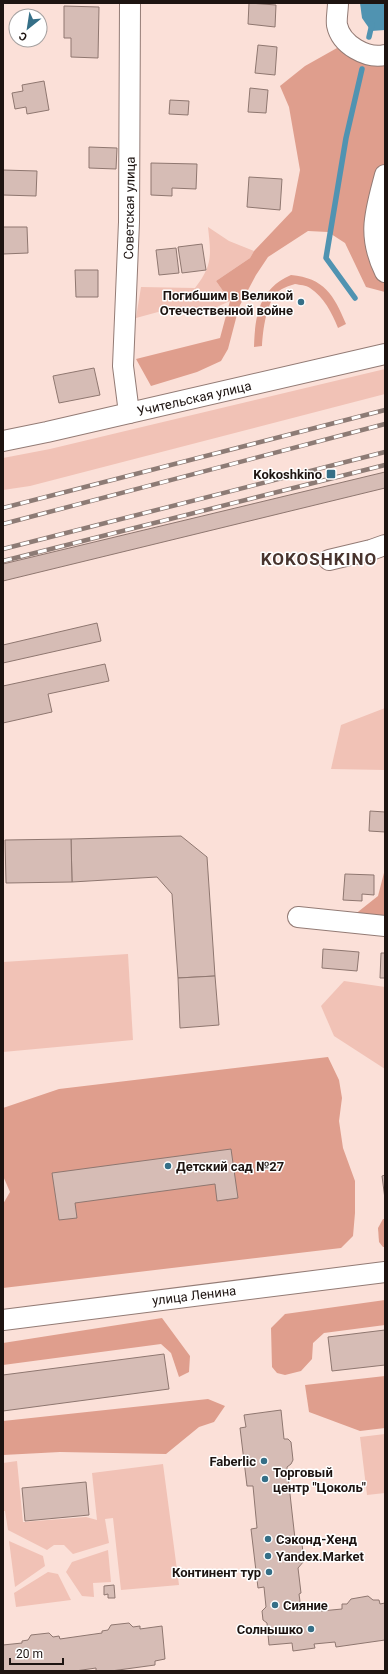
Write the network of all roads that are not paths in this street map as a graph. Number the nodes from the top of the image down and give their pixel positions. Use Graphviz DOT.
graph roads {
  1 [pos="130,3"];
  2 [pos="338,3"];
  3 [pos="385,55"];
  4 [pos="385,176"];
  5 [pos="385,272"];
  6 [pos="385,354"];
  7 [pos="129,413"];
  8 [pos="3,441"];
  9 [pos="385,544"];
  10 [pos="329,560"];
  11 [pos="298,917"];
  12 [pos="385,926"];
  13 [pos="385,1272"];
  14 [pos="3,1320"];
  1 -- 7 [label="street, Советская улица"];
  2 -- 3 [label="street"];
  4 -- 5 [label="street"];
  6 -- 7 [label="street, Учительская улица"];
  7 -- 8 [label="street, Учительская улица"];
  9 -- 10 [label="street"];
  11 -- 12 [label="street"];
  13 -- 14 [label="street, улица Ленина"];
}
